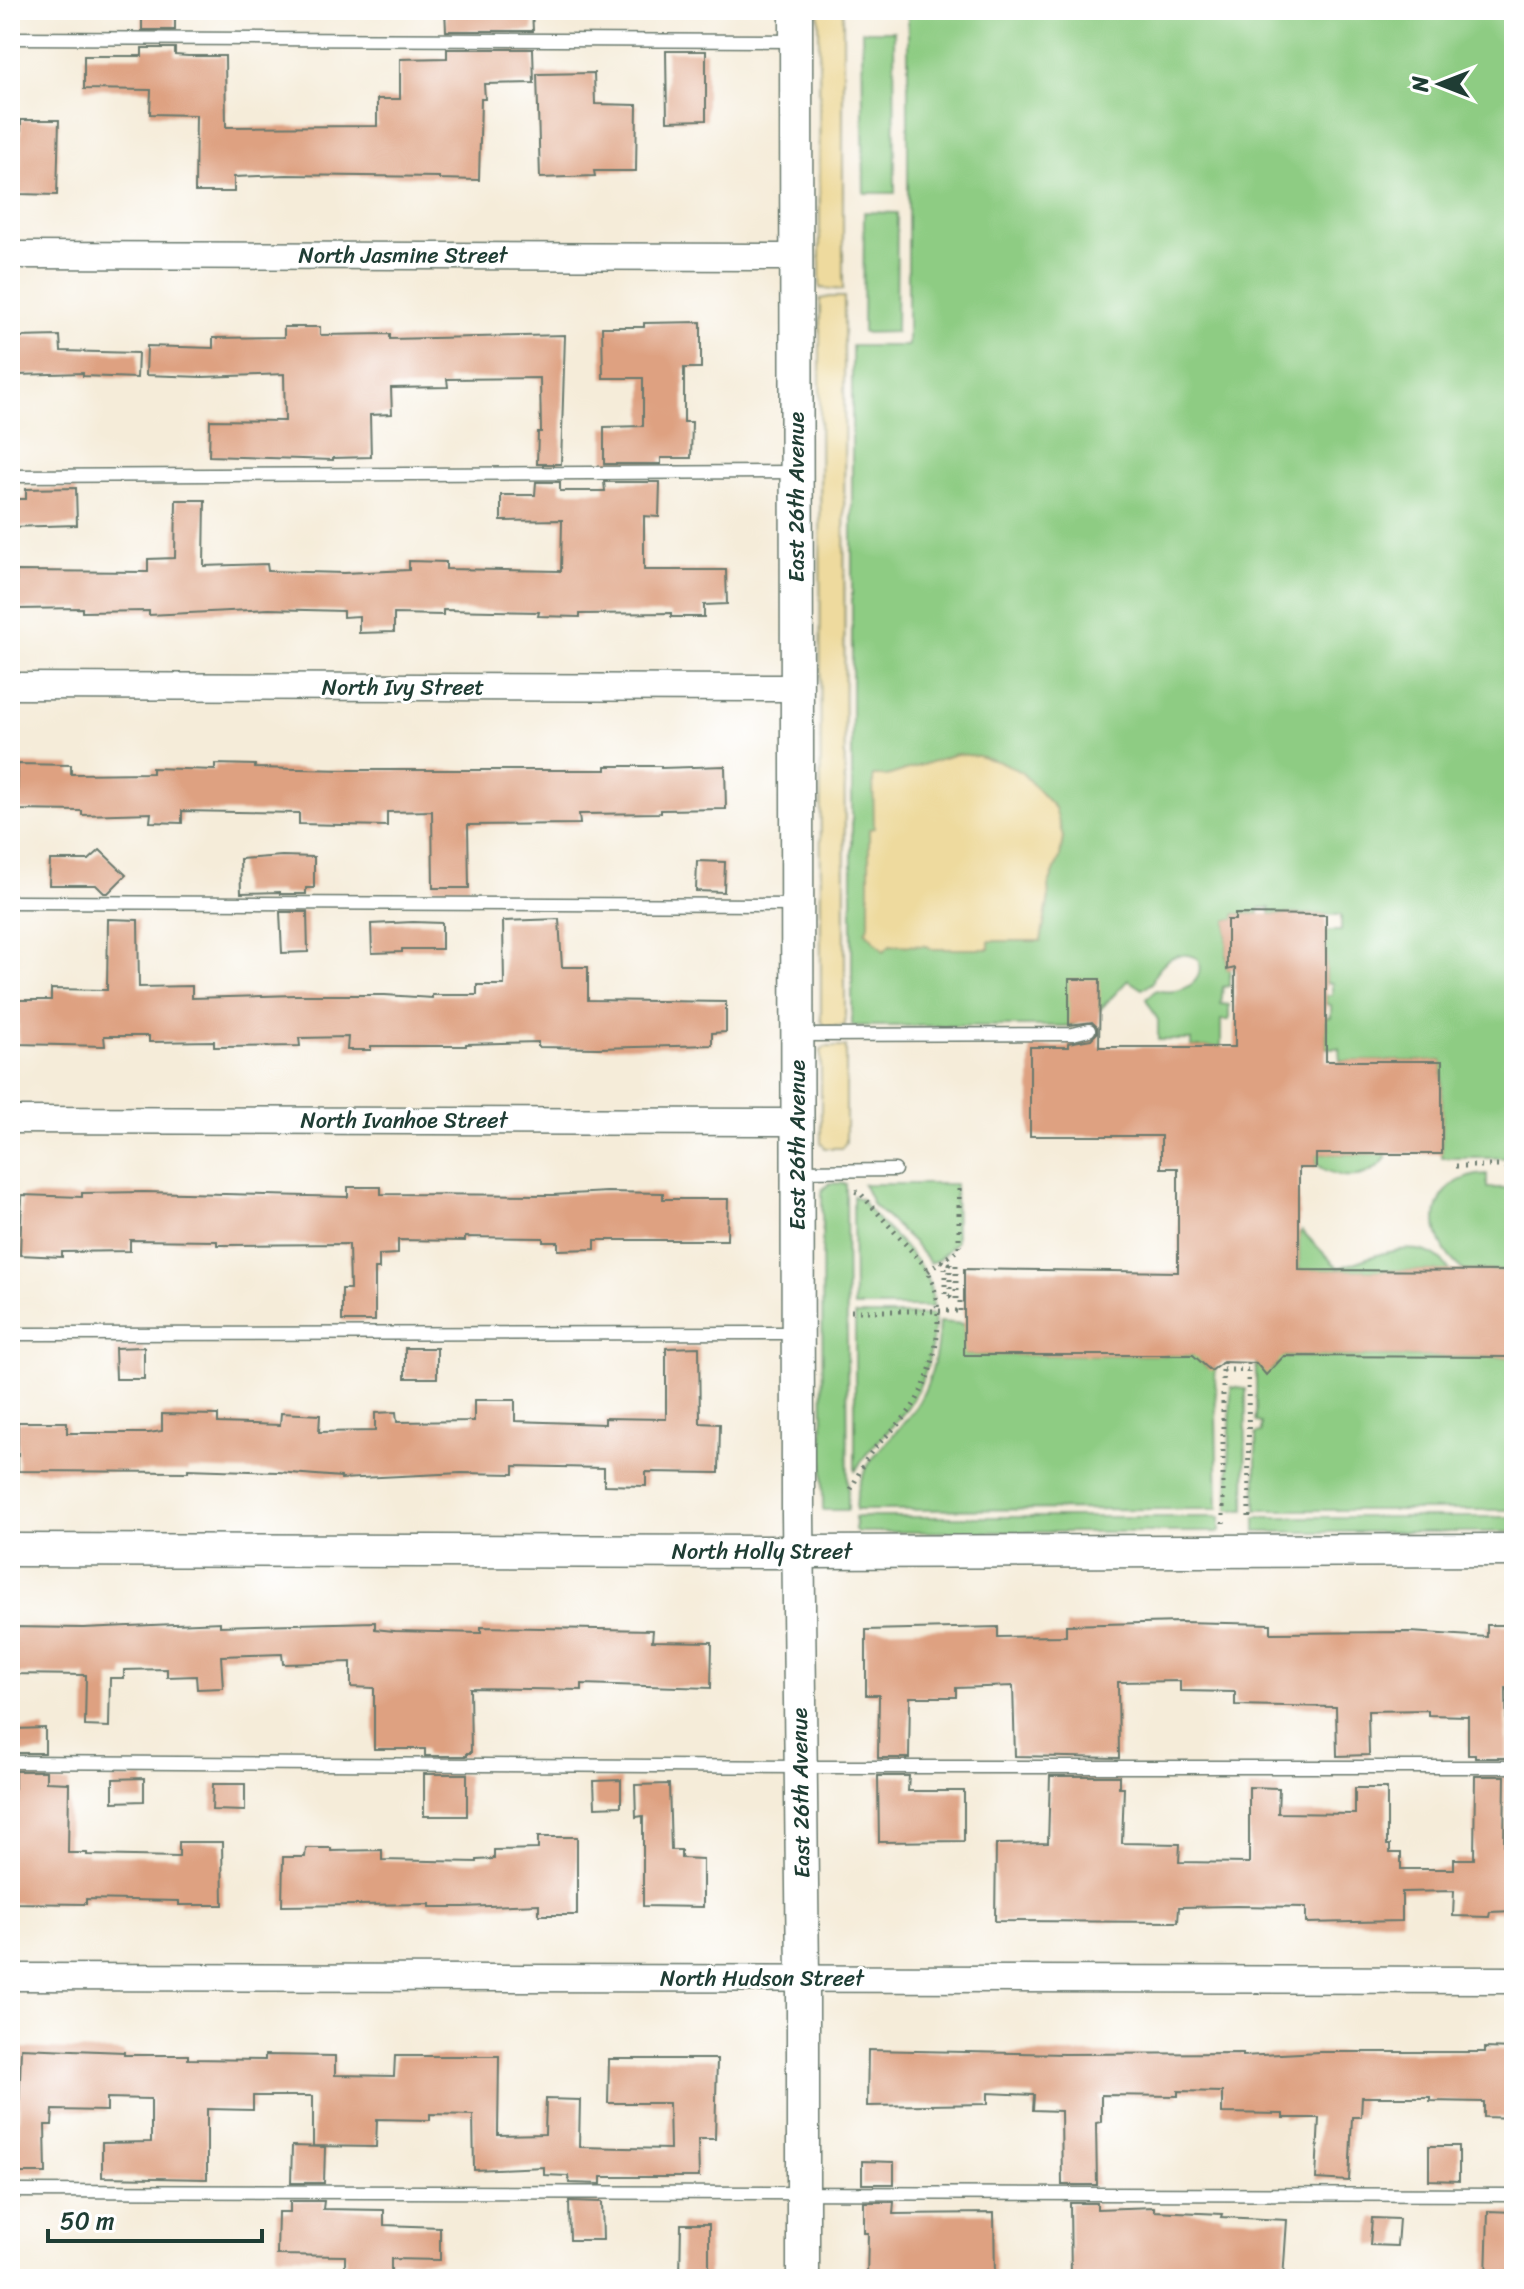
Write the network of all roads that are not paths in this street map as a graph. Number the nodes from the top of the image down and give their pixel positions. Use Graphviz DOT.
graph roads {
  1 [pos="796,26"];
  2 [pos="10,38"];
  3 [pos="10,255"];
  4 [pos="795,257"];
  5 [pos="795,472"];
  6 [pos="10,476"];
  7 [pos="10,686"];
  8 [pos="797,688"];
  9 [pos="10,902"];
  10 [pos="796,905"];
  11 [pos="1089,1030"];
  12 [pos="797,1035"];
  13 [pos="10,1120"];
  14 [pos="797,1122"];
  15 [pos="895,1170"];
  16 [pos="797,1171"];
  17 [pos="797,1333"];
  18 [pos="10,1334"];
  19 [pos="10,1550"];
  20 [pos="1514,1550"];
  21 [pos="798,1552"];
  22 [pos="10,1762"];
  23 [pos="799,1767"];
  24 [pos="1514,1767"];
  25 [pos="10,1977"];
  26 [pos="803,1978"];
  27 [pos="1514,1980"];
  28 [pos="10,2191"];
  29 [pos="803,2192"];
  30 [pos="1514,2195"];
  31 [pos="803,2279"];
  1 -- 2 [label="lane"];
  1 -- 4 [label="street, East 26th Avenue"];
  3 -- 4 [label="street, North Jasmine Street"];
  4 -- 5 [label="street, East 26th Avenue"];
  5 -- 6 [label="lane"];
  5 -- 8 [label="street, East 26th Avenue"];
  7 -- 8 [label="street, North Ivy Street"];
  8 -- 10 [label="street, East 26th Avenue"];
  9 -- 10 [label="lane"];
  10 -- 12 [label="street, East 26th Avenue"];
  11 -- 12 [label="lane"];
  12 -- 14 [label="street, East 26th Avenue"];
  13 -- 14 [label="street, North Ivanhoe Street"];
  14 -- 16 [label="street, East 26th Avenue"];
  15 -- 16 [label="lane"];
  16 -- 17 [label="street, East 26th Avenue"];
  17 -- 18 [label="lane"];
  17 -- 21 [label="street, East 26th Avenue"];
  19 -- 21 [label="street, North Holly Street"];
  20 -- 21 [label="street, North Holly Street"];
  21 -- 23 [label="street, East 26th Avenue"];
  22 -- 23 [label="lane"];
  23 -- 24 [label="lane"];
  23 -- 26 [label="street, East 26th Avenue"];
  25 -- 26 [label="street, North Hudson Street"];
  26 -- 27 [label="street, North Hudson Street"];
  26 -- 29 [label="street, East 26th Avenue"];
  28 -- 29 [label="lane"];
  29 -- 30 [label="lane"];
  29 -- 31 [label="street, East 26th Avenue"];
}
